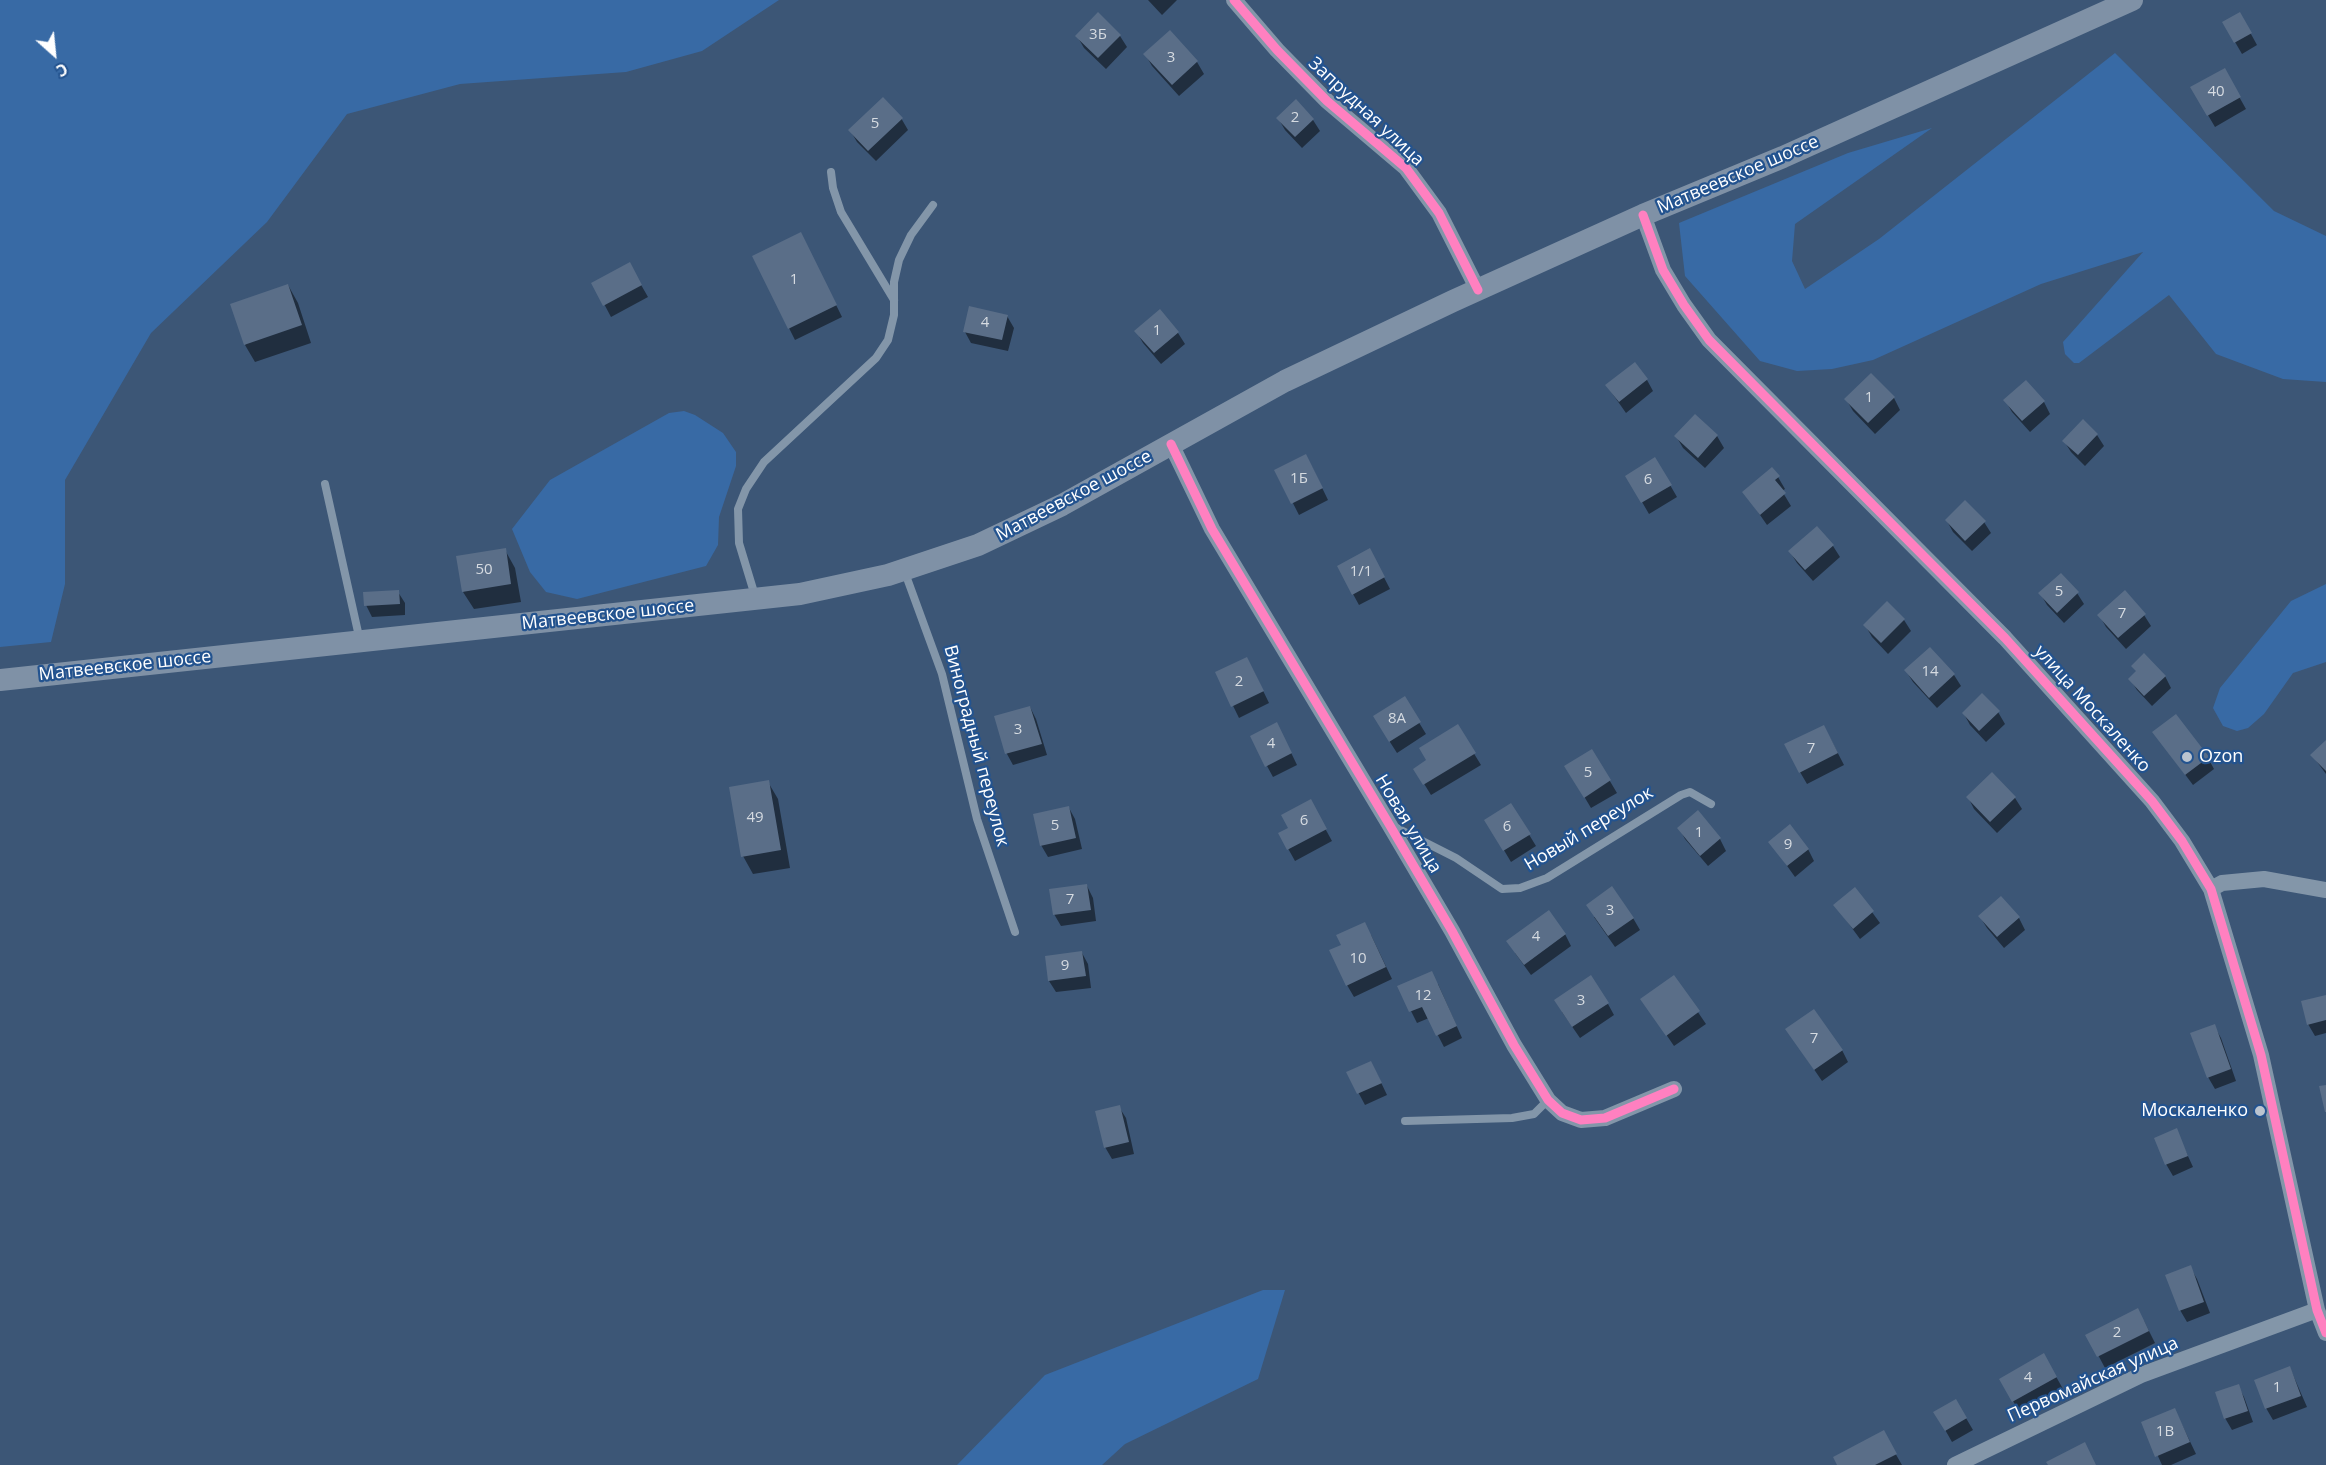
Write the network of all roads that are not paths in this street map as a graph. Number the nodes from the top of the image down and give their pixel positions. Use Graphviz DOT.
graph roads {
  1 [pos="1234,0"];
  2 [pos="2132,0"];
  3 [pos="831,172"];
  4 [pos="933,205"];
  5 [pos="1643,215"];
  6 [pos="1478,290"];
  7 [pos="894,300"];
  8 [pos="1171,444"];
  9 [pos="325,484"];
  10 [pos="904,570"];
  11 [pos="756,599"];
  12 [pos="360,641"];
  13 [pos="0,680"];
  14 [pos="1711,804"];
  15 [pos="1389,824"];
  16 [pos="2211,889"];
  17 [pos="2326,890"];
  18 [pos="1015,932"];
  19 [pos="1674,1089"];
  20 [pos="1548,1100"];
  21 [pos="1405,1121"];
  22 [pos="2317,1310"];
  23 [pos="2326,1333"];
  24 [pos="1955,1465"];
  1 -- 6 [label="street, Запрудная улица"];
  2 -- 5 [label="main road, Матвеевское шоссе"];
  3 -- 7 [label="lane"];
  4 -- 7 [label="lane"];
  5 -- 6 [label="main road, Матвеевское шоссе"];
  5 -- 16 [label="street, улица Москаленко"];
  6 -- 8 [label="main road, Матвеевское шоссе"];
  7 -- 11 [label="lane"];
  8 -- 10 [label="main road, Матвеевское шоссе"];
  8 -- 15 [label="street, Новая улица"];
  9 -- 12 [label="lane"];
  10 -- 11 [label="main road, Матвеевское шоссе"];
  10 -- 18 [label="lane, Виноградный переулок"];
  11 -- 12 [label="main road, Матвеевское шоссе"];
  12 -- 13 [label="main road, Матвеевское шоссе"];
  14 -- 15 [label="lane, Новый переулок"];
  15 -- 20 [label="street, Новая улица"];
  16 -- 17 [label="street"];
  16 -- 22 [label="street, улица Москаленко"];
  19 -- 20 [label="street, Новая улица"];
  20 -- 21 [label="lane"];
  22 -- 23 [label="street, улица Москаленко"];
  22 -- 24 [label="street, Первомайская улица"];
}
